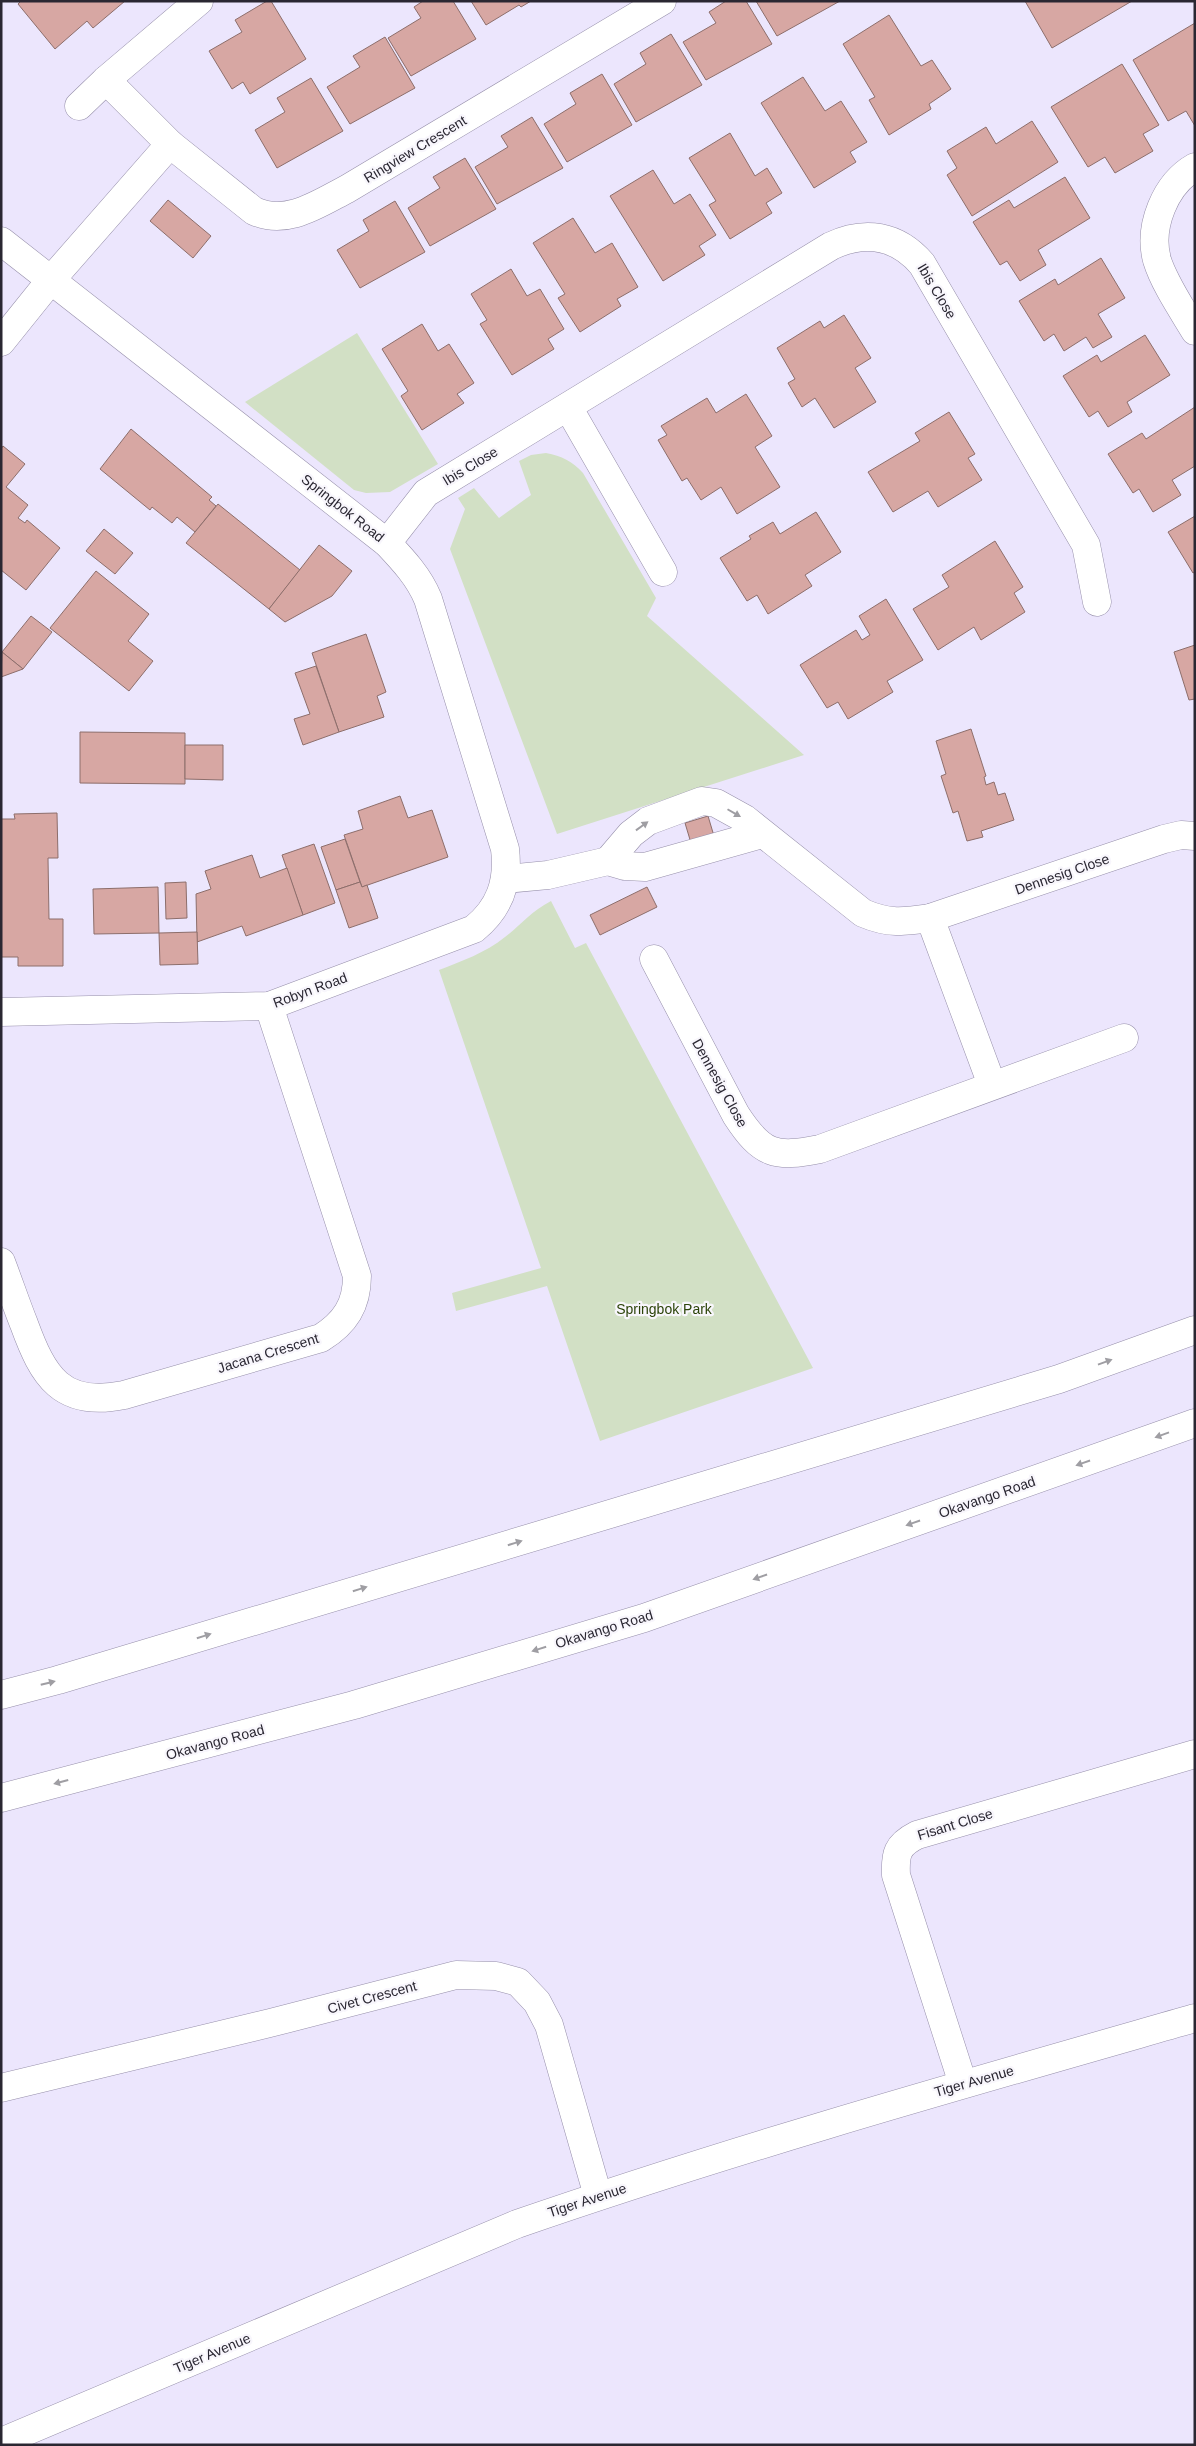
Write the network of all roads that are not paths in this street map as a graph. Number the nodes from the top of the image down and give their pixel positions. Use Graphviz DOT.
graph roads {
  1 [pos="199,1"];
  2 [pos="662,1"];
  3 [pos="106,80"];
  4 [pos="80,106"];
  5 [pos="170,144"];
  6 [pos="1195,167"];
  7 [pos="1,241"];
  8 [pos="50,281"];
  9 [pos="1195,332"];
  10 [pos="1,342"];
  11 [pos="568,407"];
  12 [pos="388,543"];
  13 [pos="662,572"];
  14 [pos="1097,602"];
  15 [pos="762,834"];
  16 [pos="1195,836"];
  17 [pos="608,861"];
  18 [pos="504,886"];
  19 [pos="930,918"];
  20 [pos="654,958"];
  21 [pos="269,1006"];
  22 [pos="1,1012"];
  23 [pos="1124,1038"];
  24 [pos="992,1085"];
  25 [pos="1,1262"];
  26 [pos="1195,1330"];
  27 [pos="1195,1423"];
  28 [pos="1,1695"];
  29 [pos="1195,1754"];
  30 [pos="1,1798"];
  31 [pos="1195,2018"];
  32 [pos="963,2084"];
  33 [pos="1,2088"];
  34 [pos="598,2196"];
  35 [pos="1,2442"];
  1 -- 3 [label="street"];
  2 -- 5 [label="street, Ringview Crescent"];
  3 -- 4 [label="street"];
  3 -- 5 [label="street, Ringview Crescent"];
  5 -- 8 [label="street"];
  6 -- 9 [label="street"];
  7 -- 8 [label="street, Springbok Road"];
  8 -- 10 [label="street"];
  8 -- 12 [label="street, Springbok Road"];
  11 -- 12 [label="street, Ibis Close"];
  11 -- 13 [label="street"];
  11 -- 14 [label="street, Ibis Close"];
  12 -- 18 [label="street, Springbok Road"];
  15 -- 17 [label="street"];
  17 -- 15 [label="street, Dennesig Close, one-way"];
  15 -- 19 [label="street, Dennesig Close"];
  16 -- 19 [label="street, Dennesig Close"];
  17 -- 18 [label="street"];
  18 -- 21 [label="street, Robyn Road"];
  19 -- 24 [label="street"];
  20 -- 24 [label="street, Dennesig Close"];
  21 -- 22 [label="street, Robyn Road"];
  21 -- 25 [label="street, Jacana Crescent"];
  23 -- 24 [label="street, Dennesig Close"];
  28 -- 26 [label="street, one-way"];
  27 -- 30 [label="street, Okavango Road, one-way"];
  29 -- 32 [label="street, Fisant Close"];
  31 -- 32 [label="street, Tiger Avenue"];
  32 -- 34 [label="street, Tiger Avenue"];
  33 -- 34 [label="street, Civet Crescent"];
  34 -- 35 [label="street, Tiger Avenue"];
}
